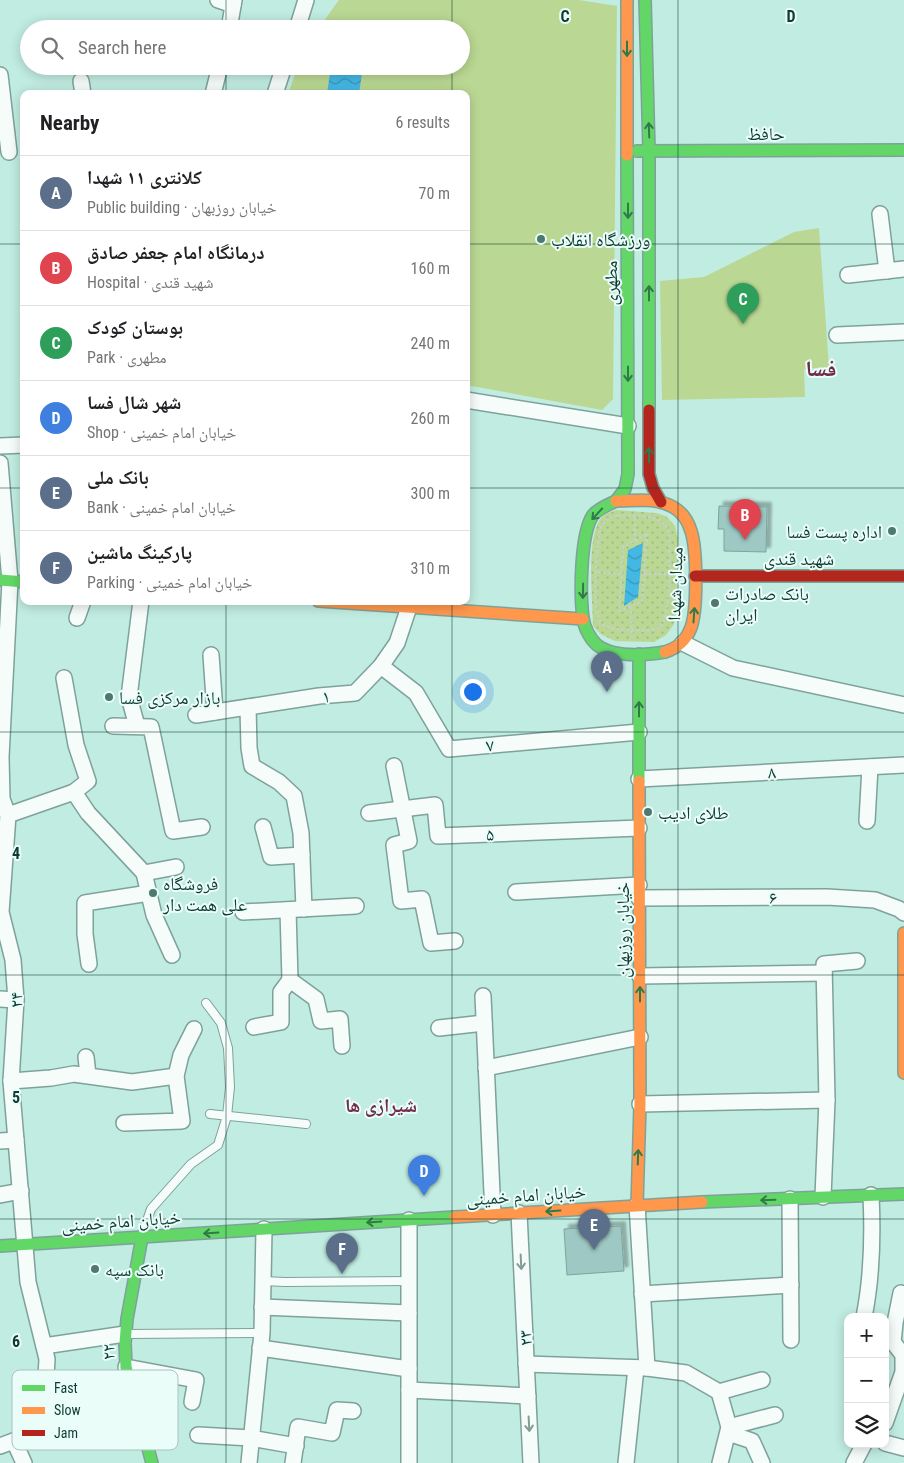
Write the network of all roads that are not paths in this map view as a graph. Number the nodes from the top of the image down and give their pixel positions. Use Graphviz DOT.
graph roads {
  1 [pos="218,0"];
  2 [pos="306,0"];
  3 [pos="627,0"];
  4 [pos="645,0"];
  5 [pos="234,2"];
  6 [pos="231,20"];
  7 [pos="300,20"];
  8 [pos="0,75"];
  9 [pos="218,75"];
  10 [pos="281,75"];
  11 [pos="214,90"];
  12 [pos="276,90"];
  13 [pos="904,150"];
  14 [pos="11,151"];
  15 [pos="627,151"];
  16 [pos="650,151"];
  17 [pos="880,214"];
  18 [pos="904,268"];
  19 [pos="886,271"];
  20 [pos="848,275"];
  21 [pos="904,332"];
  22 [pos="837,335"];
  23 [pos="470,401"];
  24 [pos="628,426"];
  25 [pos="20,445"];
  26 [pos="0,446"];
  27 [pos="0,463"];
  28 [pos="616,502"];
  29 [pos="661,502"];
  30 [pos="695,576"];
  31 [pos="904,576"];
  32 [pos="11,581"];
  33 [pos="82,605"];
  34 [pos="140,605"];
  35 [pos="379,605"];
  36 [pos="437,605"];
  37 [pos="409,607"];
  38 [pos="77,618"];
  39 [pos="583,618"];
  40 [pos="683,643"];
  41 [pos="639,654"];
  42 [pos="211,655"];
  43 [pos="381,666"];
  44 [pos="64,678"];
  45 [pos="904,705"];
  46 [pos="248,707"];
  47 [pos="215,712"];
  48 [pos="196,715"];
  49 [pos="113,726"];
  50 [pos="136,726"];
  51 [pos="639,732"];
  52 [pos="904,765"];
  53 [pos="394,766"];
  54 [pos="870,767"];
  55 [pos="639,779"];
  56 [pos="74,792"];
  57 [pos="1,799"];
  58 [pos="403,809"];
  59 [pos="369,813"];
  60 [pos="8,816"];
  61 [pos="868,821"];
  62 [pos="202,827"];
  63 [pos="263,827"];
  64 [pos="639,828"];
  65 [pos="302,855"];
  66 [pos="176,867"];
  67 [pos="144,873"];
  68 [pos="516,892"];
  69 [pos="639,892"];
  70 [pos="149,893"];
  71 [pos="1,901"];
  72 [pos="356,906"];
  73 [pos="304,909"];
  74 [pos="288,910"];
  75 [pos="243,912"];
  76 [pos="904,913"];
  77 [pos="904,933"];
  78 [pos="455,941"];
  79 [pos="172,955"];
  80 [pos="857,962"];
  81 [pos="89,964"];
  82 [pos="824,973"];
  83 [pos="640,976"];
  84 [pos="290,980"];
  85 [pos="483,996"];
  86 [pos="0,999"];
  87 [pos="16,1000"];
  88 [pos="206,1003"];
  89 [pos="484,1023"];
  90 [pos="254,1027"];
  91 [pos="439,1028"];
  92 [pos="194,1029"];
  93 [pos="640,1037"];
  94 [pos="342,1046"];
  95 [pos="86,1057"];
  96 [pos="486,1068"];
  97 [pos="904,1073"];
  98 [pos="88,1075"];
  99 [pos="176,1076"];
  100 [pos="11,1081"];
  101 [pos="6,1096"];
  102 [pos="827,1100"];
  103 [pos="640,1104"];
  104 [pos="210,1114"];
  105 [pos="227,1116"];
  106 [pos="124,1123"];
  107 [pos="306,1124"];
  108 [pos="16,1140"];
  109 [pos="0,1141"];
  110 [pos="21,1191"];
  111 [pos="0,1194"];
  112 [pos="904,1194"];
  113 [pos="871,1195"];
  114 [pos="823,1197"];
  115 [pos="790,1199"];
  116 [pos="637,1205"];
  117 [pos="519,1213"];
  118 [pos="493,1215"];
  119 [pos="409,1220"];
  120 [pos="264,1229"];
  121 [pos="142,1237"];
  122 [pos="26,1245"];
  123 [pos="0,1246"];
  124 [pos="263,1281"];
  125 [pos="409,1281"];
  126 [pos="790,1284"];
  127 [pos="901,1293"];
  128 [pos="642,1294"];
  129 [pos="262,1307"];
  130 [pos="409,1313"];
  131 [pos="864,1313"];
  132 [pos="125,1334"];
  133 [pos="791,1340"];
  134 [pos="261,1341"];
  135 [pos="44,1346"];
  136 [pos="526,1364"];
  137 [pos="126,1367"];
  138 [pos="641,1368"];
  139 [pos="409,1369"];
  140 [pos="46,1370"];
  141 [pos="127,1370"];
  142 [pos="142,1370"];
  143 [pos="178,1377"];
  144 [pos="762,1380"];
  145 [pos="409,1390"];
  146 [pos="719,1392"];
  147 [pos="528,1396"];
  148 [pos="192,1402"];
  149 [pos="353,1410"];
  150 [pos="889,1412"];
  151 [pos="775,1415"];
  152 [pos="729,1427"];
  153 [pos="198,1435"];
  154 [pos="251,1438"];
  155 [pos="889,1444"];
  156 [pos="296,1446"];
  157 [pos="862,1448"];
  158 [pos="904,1448"];
  159 [pos="13,1450"];
  160 [pos="148,1450"];
  161 [pos="24,1463"];
  162 [pos="152,1463"];
  163 [pos="248,1463"];
  164 [pos="293,1463"];
  165 [pos="409,1463"];
  166 [pos="531,1463"];
  167 [pos="626,1463"];
  168 [pos="720,1463"];
  169 [pos="762,1463"];
  170 [pos="854,1463"];
  1 -- 5 [label="street"];
  2 -- 7 [label="street"];
  3 -- 15 [label="main road, مطهری, one-way"];
  16 -- 4 [label="main road, one-way"];
  5 -- 6 [label="street"];
  8 -- 14 [label="street"];
  9 -- 11 [label="street"];
  10 -- 12 [label="street"];
  13 -- 16 [label="main road, حافظ"];
  15 -- 16 [label="main road, حافظ"];
  15 -- 24 [label="main road, مطهری, one-way"];
  29 -- 16 [label="main road, one-way"];
  17 -- 19 [label="street"];
  18 -- 19 [label="street"];
  19 -- 20 [label="street"];
  21 -- 22 [label="street"];
  23 -- 24 [label="street"];
  24 -- 28 [label="main road, مطهری"];
  25 -- 26 [label="street"];
  27 -- 32 [label="street"];
  28 -- 29 [label="main road"];
  28 -- 39 [label="main road, میدان شهدا, one-way"];
  29 -- 30 [label="main road, میدان شهدا"];
  30 -- 31 [label="main road, شهید قندی"];
  40 -- 30 [label="main road, میدان شهدا, one-way"];
  32 -- 57 [label="street"];
  33 -- 38 [label="street"];
  34 -- 50 [label="street"];
  35 -- 37 [label="main road"];
  36 -- 37 [label="main road"];
  36 -- 39 [label="main road"];
  37 -- 43 [label="street, ۱"];
  39 -- 41 [label="main road, میدان شهدا"];
  40 -- 41 [label="main road, میدان شهدا"];
  40 -- 45 [label="street"];
  51 -- 41 [label="main road, خیابان روزبهان, one-way"];
  42 -- 47 [label="street"];
  43 -- 46 [label="street, ۱"];
  43 -- 51 [label="street, ۷"];
  44 -- 56 [label="street"];
  46 -- 47 [label="street, ۱"];
  46 -- 65 [label="street"];
  47 -- 48 [label="street, ۱"];
  49 -- 50 [label="street"];
  50 -- 62 [label="street"];
  51 -- 55 [label="main road, خیابان روزبهان"];
  52 -- 54 [label="street, ۸"];
  53 -- 58 [label="street"];
  54 -- 55 [label="street, ۸"];
  54 -- 61 [label="street"];
  55 -- 64 [label="main road, خیابان روزبهان"];
  56 -- 60 [label="street"];
  56 -- 67 [label="street"];
  57 -- 60 [label="street"];
  58 -- 59 [label="street, ۵"];
  58 -- 64 [label="street, ۵"];
  58 -- 78 [label="street"];
  60 -- 71 [label="street, ۲۴"];
  63 -- 65 [label="street"];
  64 -- 69 [label="main road, خیابان روزبهان"];
  65 -- 73 [label="street"];
  66 -- 67 [label="street"];
  67 -- 70 [label="street"];
  68 -- 69 [label="street, ۶"];
  69 -- 76 [label="street, ۶"];
  69 -- 83 [label="main road, خیابان روزبهان"];
  70 -- 79 [label="street"];
  70 -- 81 [label="street"];
  71 -- 87 [label="street, ۲۴"];
  72 -- 73 [label="street"];
  73 -- 74 [label="street"];
  74 -- 75 [label="street"];
  74 -- 84 [label="street"];
  77 -- 97 [label="main road"];
  80 -- 82 [label="street"];
  82 -- 83 [label="street"];
  82 -- 102 [label="street"];
  93 -- 83 [label="main road, خیابان روزبهان, one-way"];
  84 -- 90 [label="street"];
  84 -- 94 [label="street"];
  85 -- 89 [label="street"];
  86 -- 87 [label="street"];
  87 -- 100 [label="street, ۲۴"];
  88 -- 105 [label="lane"];
  89 -- 91 [label="street"];
  89 -- 96 [label="street"];
  92 -- 99 [label="street"];
  93 -- 96 [label="street"];
  93 -- 103 [label="main road, خیابان روزبهان"];
  95 -- 98 [label="street"];
  96 -- 118 [label="street"];
  98 -- 99 [label="street"];
  98 -- 100 [label="street"];
  99 -- 106 [label="street"];
  100 -- 101 [label="street, ۲۴"];
  101 -- 108 [label="street, ۲۴"];
  102 -- 103 [label="street"];
  102 -- 114 [label="street"];
  116 -- 103 [label="main road, خیابان روزبهان, one-way"];
  104 -- 105 [label="lane"];
  105 -- 107 [label="lane"];
  105 -- 121 [label="lane"];
  108 -- 109 [label="street"];
  108 -- 110 [label="street, ۲۴"];
  110 -- 111 [label="street"];
  110 -- 122 [label="street, ۲۴"];
  112 -- 113 [label="main road, خیابان امام خمینی"];
  113 -- 114 [label="main road, خیابان امام خمینی"];
  113 -- 131 [label="street"];
  114 -- 115 [label="main road, خیابان امام خمینی"];
  115 -- 116 [label="main road, خیابان امام خمینی, one-way"];
  115 -- 126 [label="street"];
  116 -- 117 [label="main road, خیابان امام خمینی, one-way"];
  116 -- 128 [label="street"];
  117 -- 118 [label="main road, خیابان امام خمینی"];
  117 -- 136 [label="street, ۲۳, one-way"];
  118 -- 119 [label="main road, خیابان امام خمینی"];
  119 -- 120 [label="main road, خیابان امام خمینی, one-way"];
  119 -- 125 [label="street"];
  120 -- 121 [label="main road, خیابان امام خمینی, one-way"];
  120 -- 124 [label="street"];
  121 -- 122 [label="main road, خیابان امام خمینی"];
  121 -- 132 [label="main road, ۲۲"];
  122 -- 123 [label="main road, خیابان امام خمینی"];
  122 -- 135 [label="street, ۲۴"];
  124 -- 125 [label="lane"];
  124 -- 129 [label="street"];
  125 -- 130 [label="street"];
  126 -- 128 [label="street"];
  126 -- 133 [label="street"];
  127 -- 150 [label="street"];
  128 -- 138 [label="street"];
  129 -- 130 [label="street"];
  129 -- 134 [label="street"];
  130 -- 139 [label="street"];
  132 -- 134 [label="lane"];
  132 -- 135 [label="street"];
  132 -- 137 [label="main road, ۲۲"];
  134 -- 139 [label="street"];
  134 -- 154 [label="street"];
  135 -- 140 [label="street, ۲۴"];
  136 -- 138 [label="street"];
  136 -- 147 [label="street, ۲۳"];
  137 -- 141 [label="main road, ۲۲"];
  137 -- 142 [label="street"];
  138 -- 146 [label="street"];
  138 -- 167 [label="street"];
  139 -- 145 [label="street"];
  143 -- 148 [label="street"];
  144 -- 146 [label="street"];
  145 -- 147 [label="street"];
  145 -- 165 [label="street"];
  146 -- 152 [label="street"];
  147 -- 166 [label="street, ۲۳, one-way"];
  149 -- 156 [label="street"];
  151 -- 152 [label="street"];
  152 -- 168 [label="street"];
  152 -- 169 [label="street"];
  153 -- 154 [label="street"];
  154 -- 156 [label="street"];
  154 -- 163 [label="street"];
  155 -- 158 [label="street"];
  156 -- 164 [label="street"];
  157 -- 170 [label="street"];
  159 -- 161 [label="street"];
  160 -- 162 [label="main road, ۲۲"];
}
